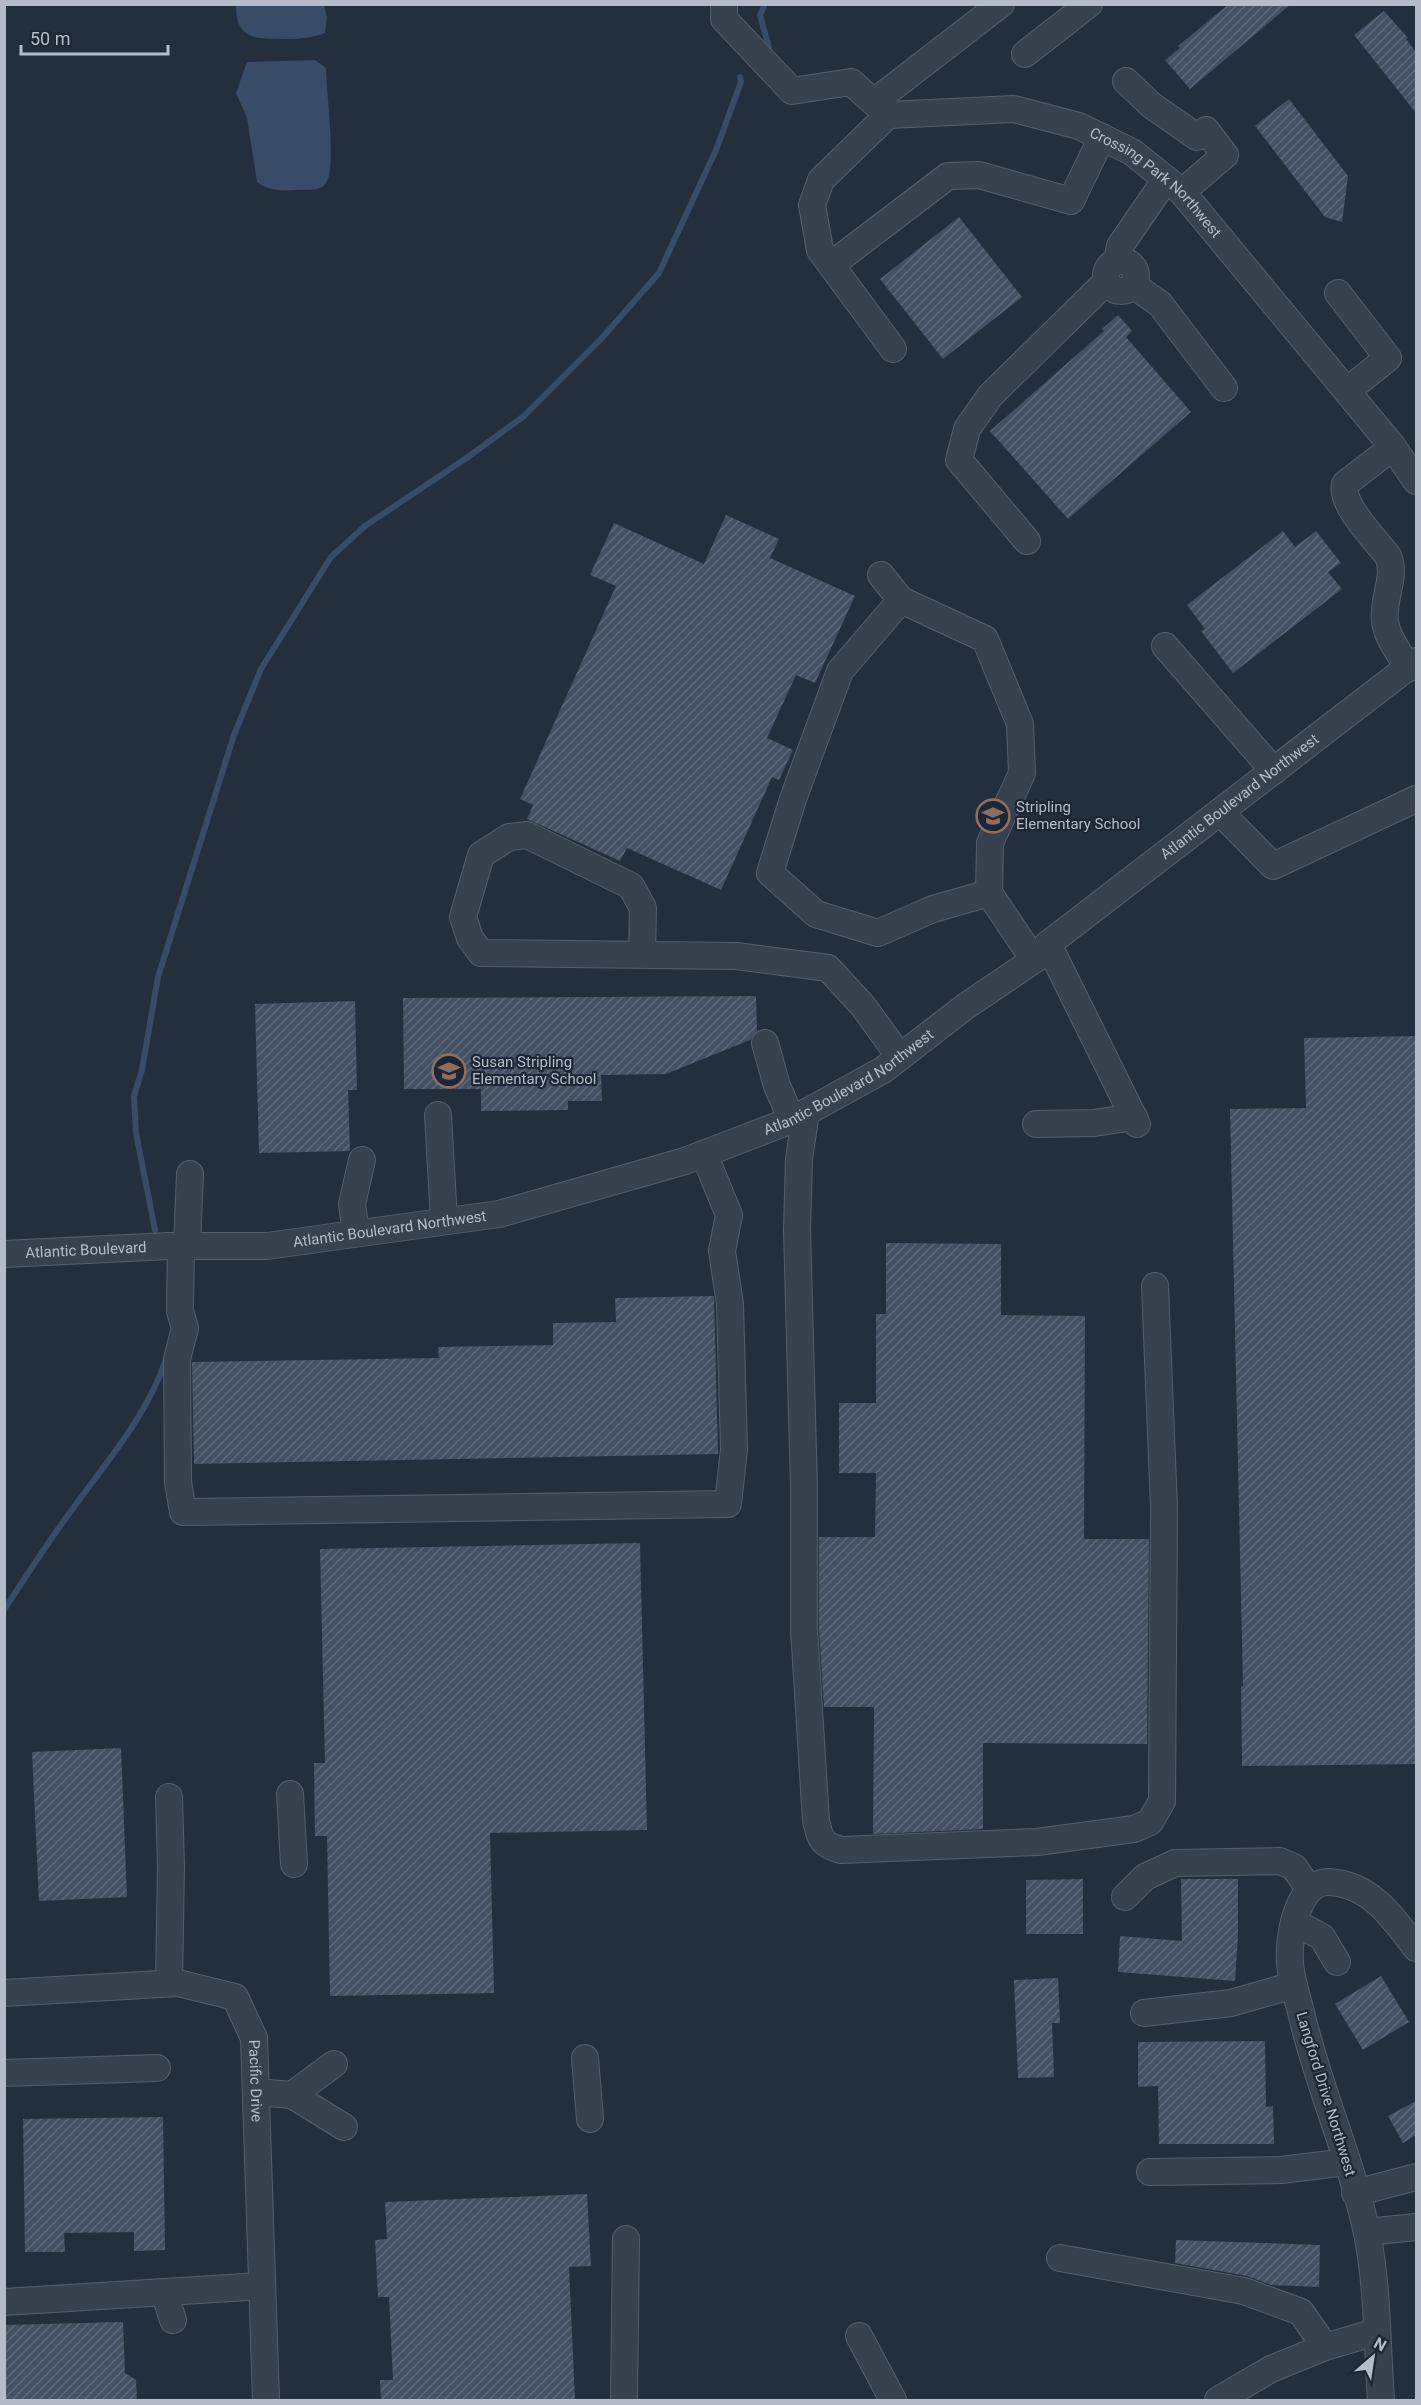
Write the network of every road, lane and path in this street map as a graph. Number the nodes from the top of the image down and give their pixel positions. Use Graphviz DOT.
graph roads {
  1 [pos="723,4"];
  2 [pos="1001,4"];
  3 [pos="1089,4"];
  4 [pos="1025,54"];
  5 [pos="1126,81"];
  6 [pos="881,108"];
  7 [pos="1102,137"];
  8 [pos="1174,186"];
  9 [pos="831,265"];
  10 [pos="1111,271"];
  11 [pos="1338,293"];
  12 [pos="892,349"];
  13 [pos="1224,388"];
  14 [pos="1347,391"];
  15 [pos="1394,447"];
  16 [pos="1416,481"];
  17 [pos="1027,542"];
  18 [pos="881,575"];
  19 [pos="901,600"];
  20 [pos="1165,646"];
  21 [pos="1413,664"];
  22 [pos="1274,771"];
  23 [pos="1416,799"];
  24 [pos="1220,812"];
  25 [pos="989,893"];
  26 [pos="1041,952"];
  27 [pos="642,955"];
  28 [pos="765,1043"];
  29 [pos="900,1057"];
  30 [pos="438,1114"];
  31 [pos="799,1116"];
  32 [pos="1036,1124"];
  33 [pos="704,1154"];
  34 [pos="362,1160"];
  35 [pos="190,1174"];
  36 [pos="444,1221"];
  37 [pos="356,1233"];
  38 [pos="179,1246"];
  39 [pos="4,1254"];
  40 [pos="1155,1286"];
  41 [pos="290,1794"];
  42 [pos="169,1797"];
  43 [pos="294,1864"];
  44 [pos="1309,1889"];
  45 [pos="1125,1897"];
  46 [pos="1294,1922"];
  47 [pos="1416,1948"];
  48 [pos="1337,1962"];
  49 [pos="170,1983"];
  50 [pos="1294,1985"];
  51 [pos="4,1993"];
  52 [pos="1144,2013"];
  53 [pos="585,2058"];
  54 [pos="334,2064"];
  55 [pos="157,2068"];
  56 [pos="4,2073"];
  57 [pos="256,2092"];
  58 [pos="291,2095"];
  59 [pos="590,2119"];
  60 [pos="344,2127"];
  61 [pos="1347,2162"];
  62 [pos="1150,2172"];
  63 [pos="1416,2177"];
  64 [pos="1355,2193"];
  65 [pos="1416,2227"];
  66 [pos="1366,2232"];
  67 [pos="626,2239"];
  68 [pos="1060,2258"];
  69 [pos="262,2286"];
  70 [pos="164,2292"];
  71 [pos="4,2302"];
  72 [pos="173,2320"];
  73 [pos="1376,2332"];
  74 [pos="859,2336"];
  75 [pos="1325,2347"];
  76 [pos="266,2400"];
  77 [pos="624,2400"];
  78 [pos="893,2400"];
  79 [pos="1218,2400"];
  80 [pos="1381,2400"];
  1 -- 6 [label="street"];
  2 -- 6 [label="street"];
  3 -- 4 [label="street"];
  5 -- 8 [label="street"];
  6 -- 7 [label="street, Crossing Park Northwest"];
  6 -- 9 [label="street"];
  7 -- 8 [label="street, Crossing Park Northwest"];
  7 -- 9 [label="street"];
  8 -- 10 [label="street"];
  8 -- 14 [label="street, Crossing Park Northwest"];
  9 -- 12 [label="street"];
  10 -- 13 [label="street"];
  10 -- 17 [label="street"];
  11 -- 14 [label="street"];
  14 -- 15 [label="street, Crossing Park Northwest"];
  15 -- 16 [label="street, Crossing Park Northwest"];
  15 -- 21 [label="street"];
  18 -- 19 [label="street"];
  19 -- 25 [label="street"];
  19 -- 25 [label="street"];
  20 -- 22 [label="street"];
  21 -- 22 [label="street, Atlantic Boulevard Northwest"];
  22 -- 24 [label="street, Atlantic Boulevard Northwest"];
  23 -- 24 [label="street"];
  24 -- 26 [label="street, Atlantic Boulevard Northwest"];
  25 -- 26 [label="street"];
  26 -- 29 [label="street, Atlantic Boulevard Northwest"];
  26 -- 32 [label="street"];
  27 -- 27 [label="street"];
  27 -- 29 [label="street"];
  28 -- 31 [label="street"];
  29 -- 31 [label="street, Atlantic Boulevard Northwest"];
  30 -- 36 [label="street"];
  31 -- 33 [label="street, Atlantic Boulevard Northwest"];
  31 -- 40 [label="street"];
  33 -- 36 [label="street, Atlantic Boulevard Northwest"];
  33 -- 38 [label="street"];
  34 -- 37 [label="street"];
  35 -- 38 [label="street"];
  36 -- 37 [label="street, Atlantic Boulevard Northwest"];
  37 -- 38 [label="street, Atlantic Boulevard Northwest"];
  38 -- 39 [label="street, Atlantic Boulevard"];
  41 -- 43 [label="street"];
  42 -- 49 [label="street"];
  44 -- 45 [label="street"];
  44 -- 46 [label="street, Langford Drive Northwest"];
  44 -- 47 [label="street"];
  46 -- 48 [label="street"];
  46 -- 50 [label="street, Langford Drive Northwest"];
  49 -- 51 [label="street, Pacific Drive"];
  49 -- 57 [label="street, Pacific Drive"];
  50 -- 52 [label="street"];
  50 -- 61 [label="street, Langford Drive Northwest"];
  53 -- 59 [label="street"];
  54 -- 58 [label="street"];
  55 -- 56 [label="street"];
  57 -- 58 [label="street"];
  57 -- 69 [label="street, Pacific Drive"];
  58 -- 60 [label="street"];
  61 -- 62 [label="street"];
  61 -- 64 [label="street, Langford Drive Northwest"];
  63 -- 64 [label="street"];
  64 -- 66 [label="street, Langford Drive Northwest"];
  65 -- 66 [label="street"];
  66 -- 73 [label="street, Langford Drive Northwest"];
  67 -- 77 [label="street"];
  68 -- 75 [label="street"];
  69 -- 70 [label="street"];
  69 -- 76 [label="street, Pacific Drive"];
  70 -- 71 [label="street"];
  70 -- 72 [label="street"];
  73 -- 75 [label="street"];
  73 -- 80 [label="street, Langford Drive Northwest"];
  74 -- 78 [label="street"];
  75 -- 79 [label="street"];
}
